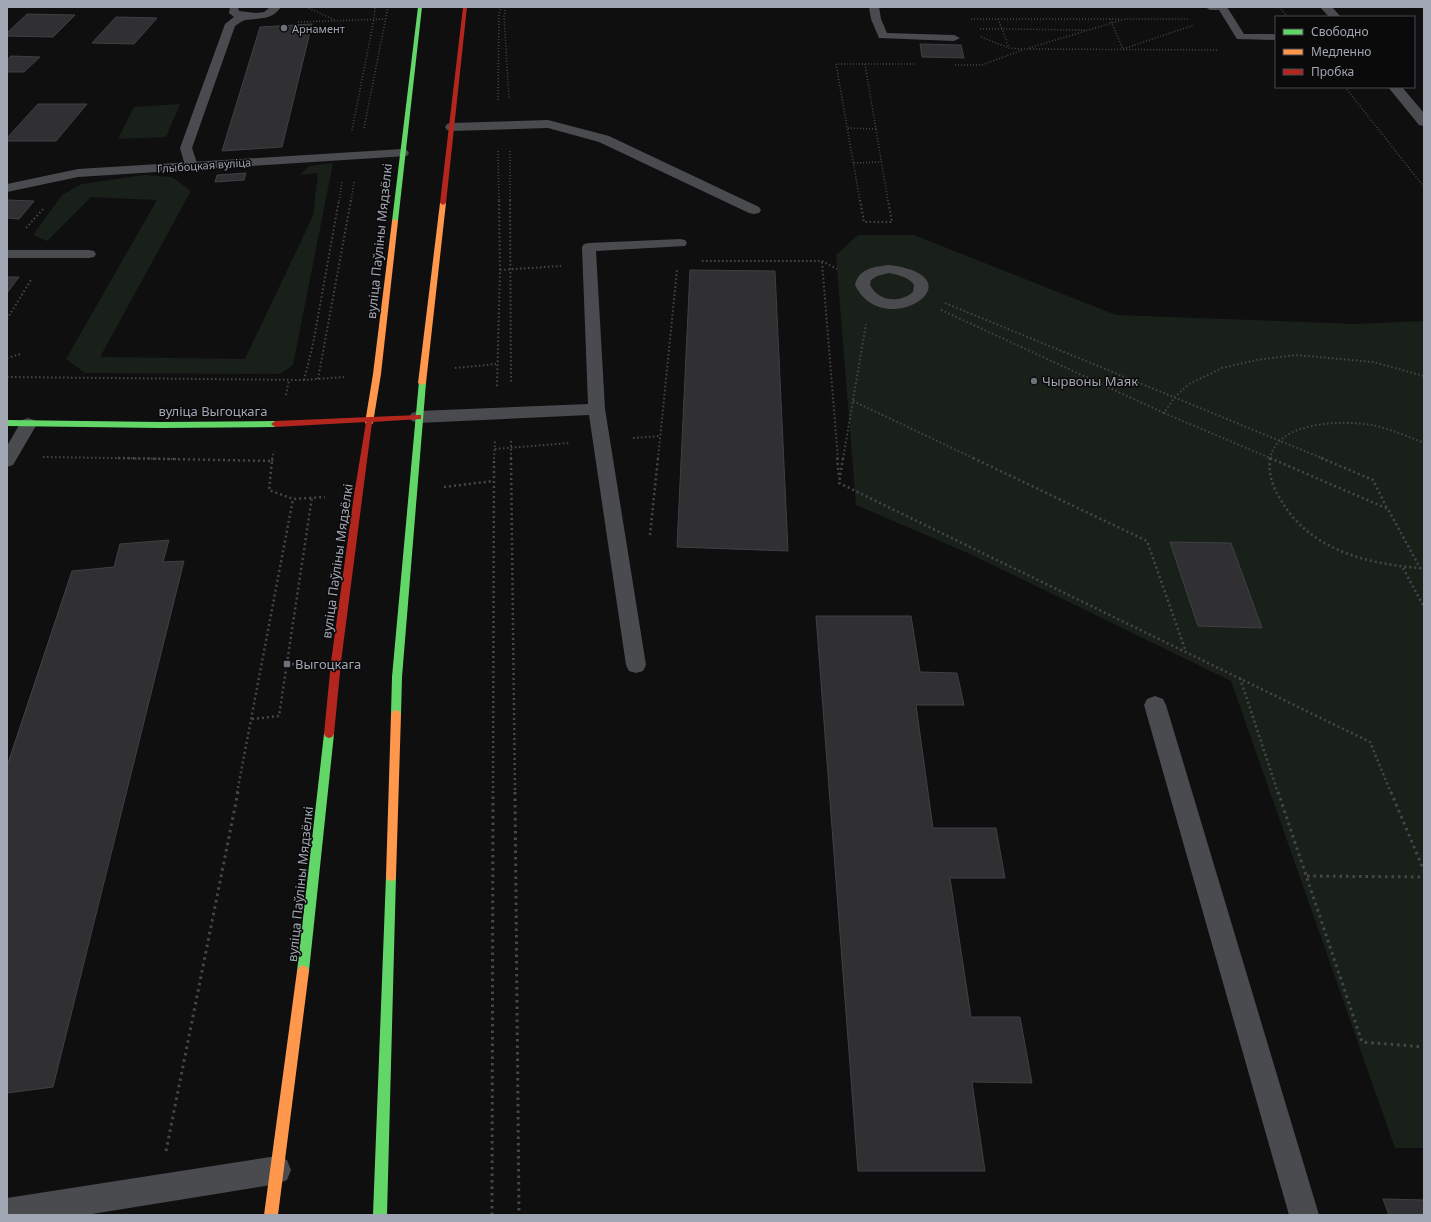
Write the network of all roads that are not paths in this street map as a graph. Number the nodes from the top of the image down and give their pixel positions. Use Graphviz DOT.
graph roads {
  1 [pos="276,7"];
  2 [pos="420,7"];
  3 [pos="465,7"];
  4 [pos="874,7"];
  5 [pos="1210,7"];
  6 [pos="1222,7"];
  7 [pos="1326,7"];
  8 [pos="239,12"];
  9 [pos="1334,16"];
  10 [pos="1275,37"];
  11 [pos="954,38"];
  12 [pos="1396,88"];
  13 [pos="1424,122"];
  14 [pos="452,127"];
  15 [pos="402,153"];
  16 [pos="191,166"];
  17 [pos="7,188"];
  18 [pos="754,210"];
  19 [pos="680,243"];
  20 [pos="7,254"];
  21 [pos="89,254"];
  22 [pos="917,296"];
  23 [pos="597,409"];
  24 [pos="418,417"];
  25 [pos="370,421"];
  26 [pos="7,423"];
  27 [pos="28,424"];
  28 [pos="8,459"];
  29 [pos="636,665"];
  30 [pos="1155,705"];
  31 [pos="277,1170"];
  32 [pos="50,1211"];
  33 [pos="7,1213"];
  34 [pos="271,1215"];
  35 [pos="380,1215"];
  36 [pos="1304,1215"];
  1 -- 8 [label="lane"];
  2 -- 15 [label="street, вуліца Паўліны Мядзёлкі"];
  3 -- 14 [label="street"];
  4 -- 11 [label="lane"];
  5 -- 6 [label="lane"];
  6 -- 10 [label="lane"];
  7 -- 9 [label="street"];
  8 -- 16 [label="lane"];
  12 -- 13 [label="street"];
  14 -- 18 [label="lane"];
  14 -- 24 [label="street"];
  15 -- 16 [label="street, Глыбоцкая вуліца"];
  15 -- 25 [label="street, вуліца Паўліны Мядзёлкі"];
  16 -- 17 [label="street, Глыбоцкая вуліца"];
  19 -- 23 [label="lane"];
  20 -- 21 [label="lane"];
  22 -- 22 [label="lane"];
  23 -- 24 [label="lane"];
  23 -- 29 [label="lane"];
  24 -- 25 [label="street, вуліца Выгоцкага"];
  24 -- 35 [label="street"];
  25 -- 27 [label="street, вуліца Выгоцкага"];
  25 -- 31 [label="street, вуліца Паўліны Мядзёлкі"];
  26 -- 27 [label="street, вуліца Выгоцкага"];
  27 -- 28 [label="lane"];
  30 -- 36 [label="lane"];
  31 -- 32 [label="lane"];
  31 -- 34 [label="street, вуліца Паўліны Мядзёлкі"];
  32 -- 33 [label="lane"];
}
